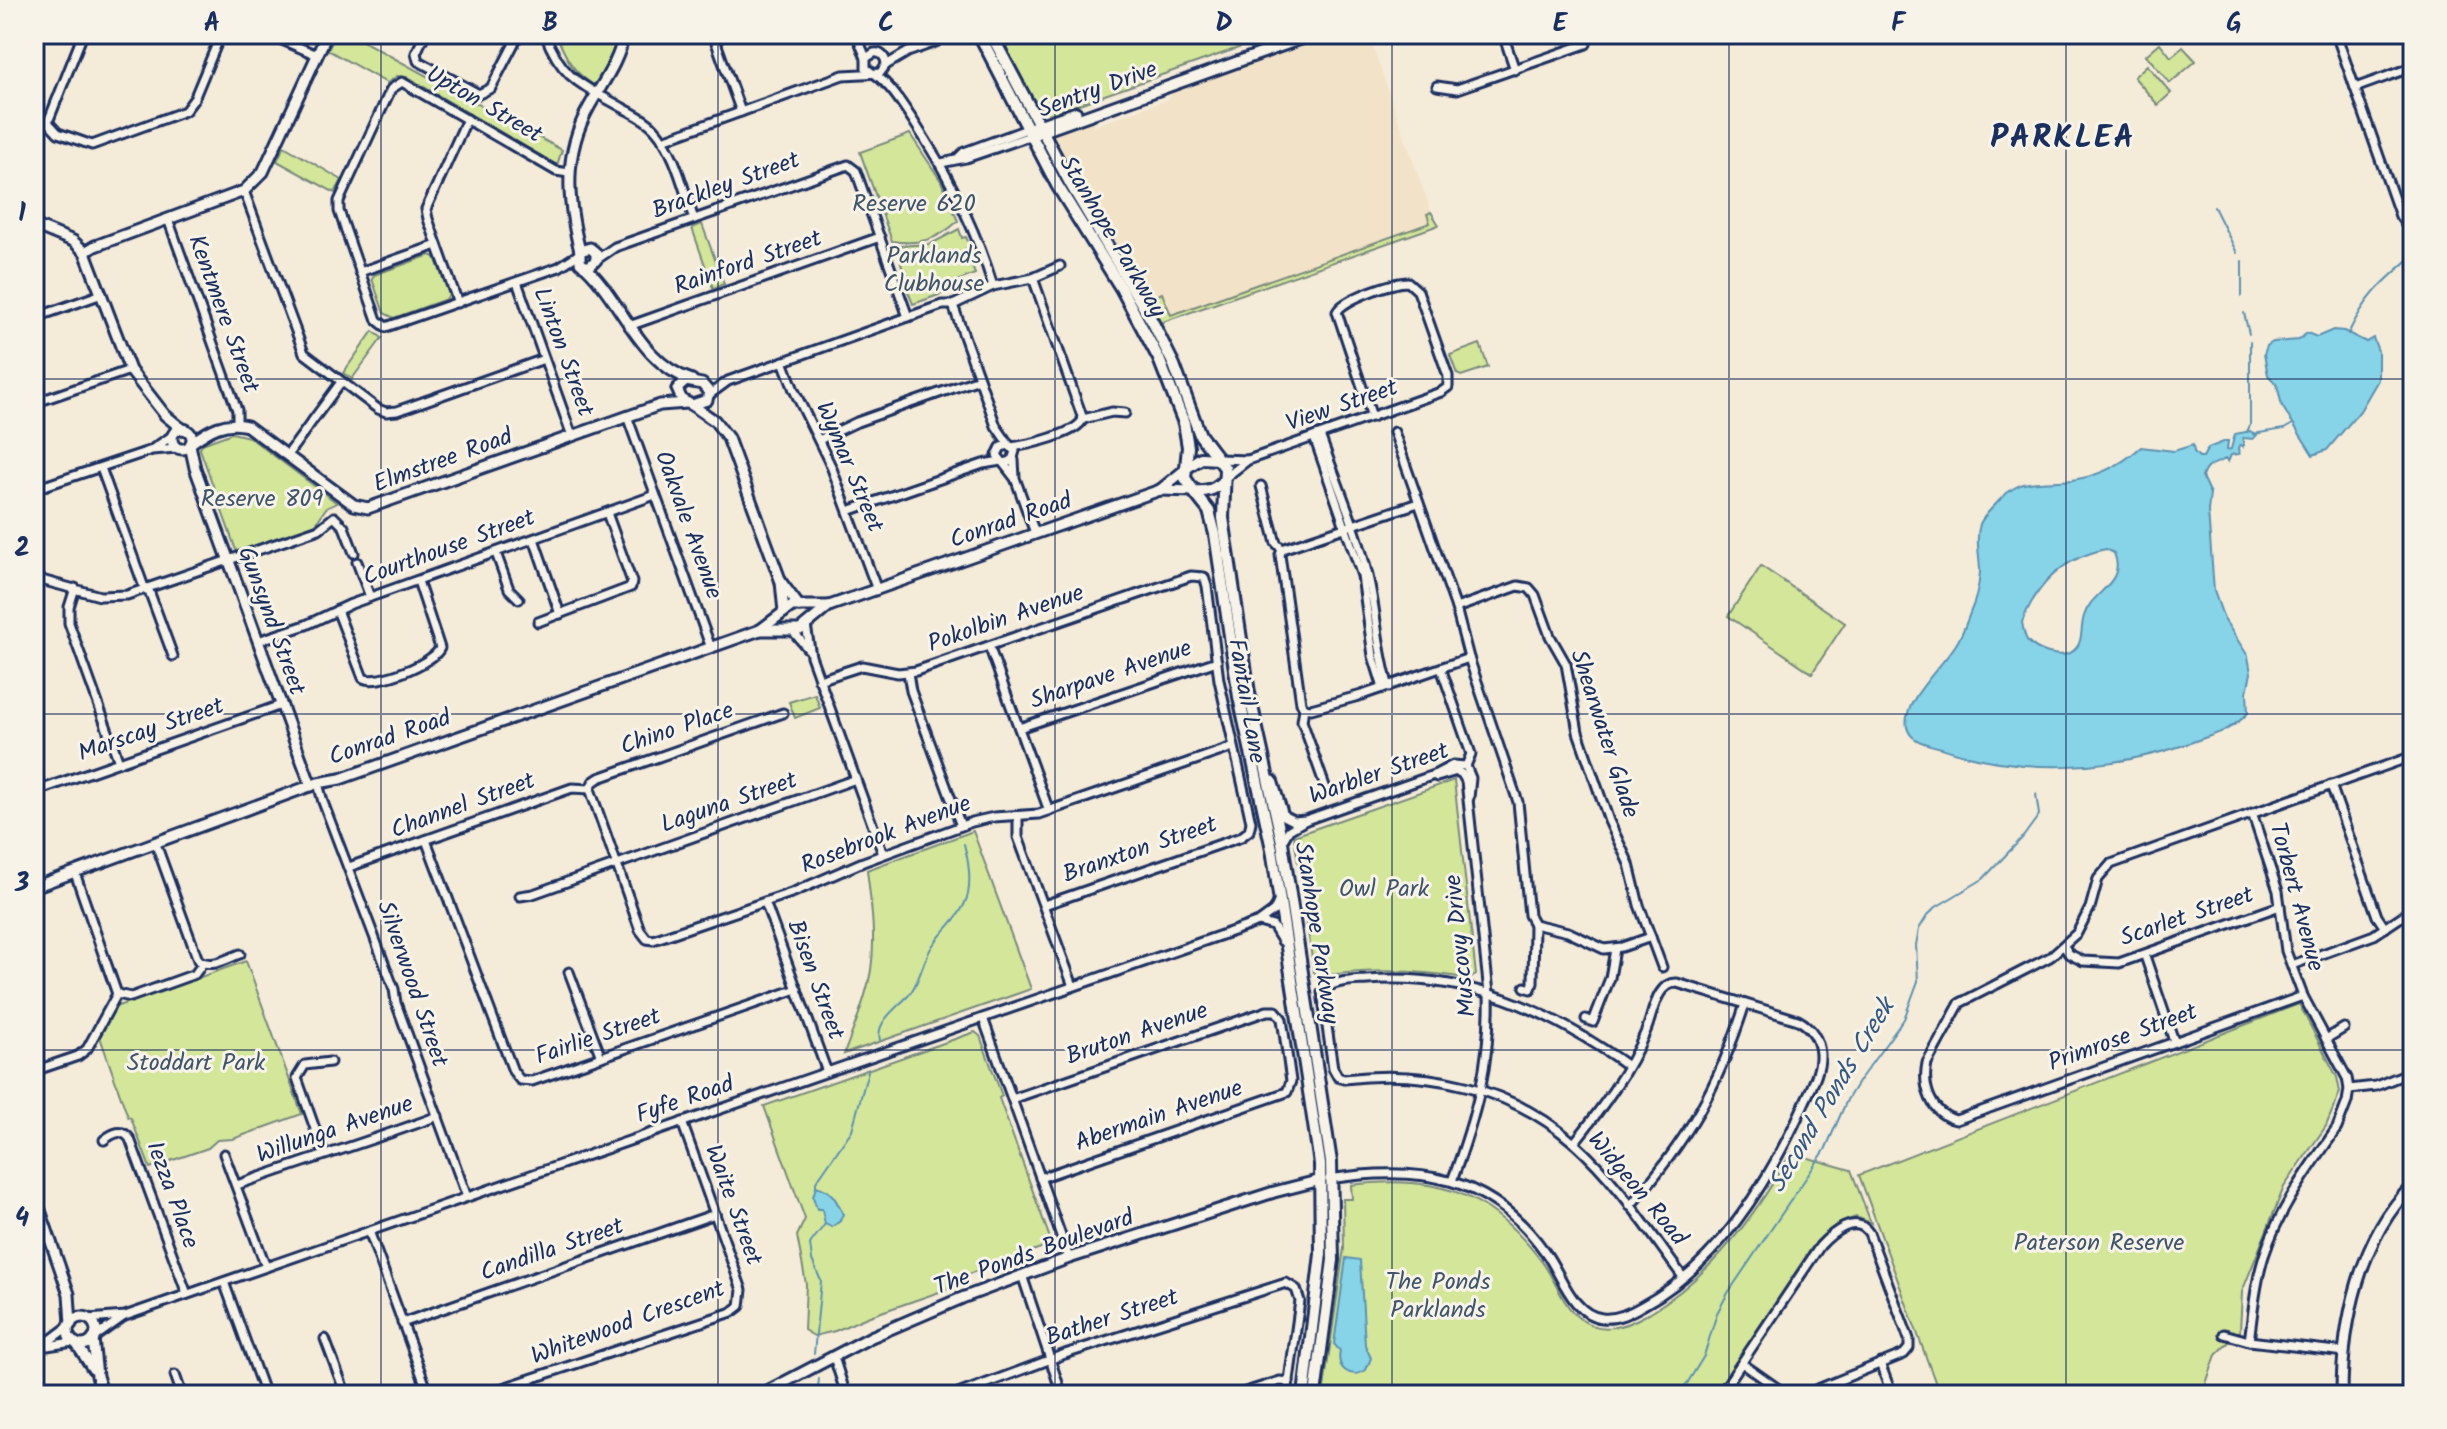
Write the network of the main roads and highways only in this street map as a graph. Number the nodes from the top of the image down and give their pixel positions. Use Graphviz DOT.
graph roads {
  1 [pos="979,34"];
  2 [pos="991,34"];
  3 [pos="1034,130"];
  4 [pos="1219,459"];
  5 [pos="1186,468"];
  6 [pos="1224,479"];
  7 [pos="1194,492"];
  8 [pos="1327,1179"];
  9 [pos="1304,1395"];
  10 [pos="1315,1395"];
  1 -- 3 [label="main road, Stanhope Parkway"];
  2 -- 3 [label="main road, Stanhope Parkway"];
  3 -- 4 [label="main road, Stanhope Parkway"];
  3 -- 5 [label="main road, Stanhope Parkway"];
  4 -- 5 [label="main road"];
  4 -- 6 [label="main road"];
  5 -- 7 [label="main road"];
  6 -- 7 [label="main road"];
  6 -- 8 [label="main road, Stanhope Parkway"];
  7 -- 8 [label="main road, Stanhope Parkway"];
  8 -- 9 [label="main road, Stanhope Parkway"];
  8 -- 10 [label="main road, Stanhope Parkway"];
}
